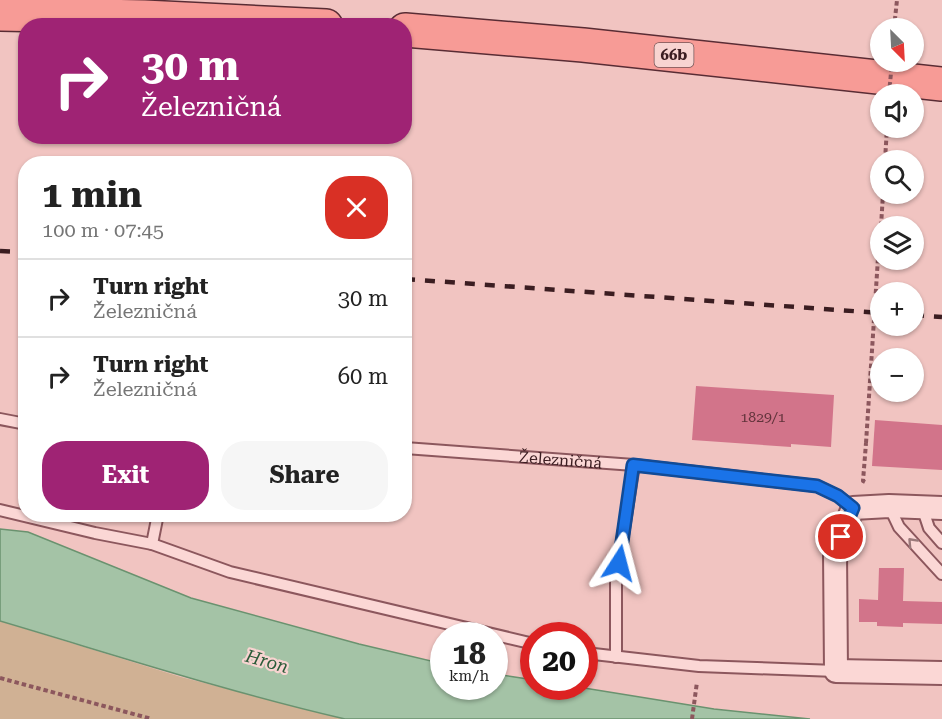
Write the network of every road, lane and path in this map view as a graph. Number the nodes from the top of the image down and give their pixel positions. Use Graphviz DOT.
graph roads {
  1 [pos="897,0"];
  2 [pos="0,14"];
  3 [pos="164,18"];
  4 [pos="895,18"];
  5 [pos="412,31"];
  6 [pos="942,84"];
  7 [pos="877,270"];
  8 [pos="0,419"];
  9 [pos="18,422"];
  10 [pos="412,449"];
  11 [pos="633,465"];
  12 [pos="874,482"];
  13 [pos="889,506"];
  14 [pos="932,507"];
  15 [pos="853,508"];
  16 [pos="0,510"];
  17 [pos="18,514"];
  18 [pos="50,522"];
  19 [pos="156,522"];
  20 [pos="942,543"];
  21 [pos="152,544"];
  22 [pos="942,574"];
  23 [pos="520,641"];
  24 [pos="598,655"];
  25 [pos="616,657"];
  26 [pos="836,671"];
  27 [pos="942,673"];
  28 [pos="0,678"];
  29 [pos="696,686"];
  30 [pos="152,719"];
  31 [pos="692,719"];
  1 -- 4 [label="path"];
  2 -- 3 [label="main road"];
  5 -- 6 [label="main road, 66b"];
  7 -- 12 [label="path, bridge"];
  8 -- 9 [label="lane"];
  10 -- 11 [label="lane, Železničná"];
  11 -- 15 [label="lane, Železničná"];
  11 -- 25 [label="lane"];
  13 -- 14 [label="street"];
  13 -- 15 [label="street"];
  22 -- 13 [label="lane, one-way"];
  14 -- 20 [label="lane"];
  15 -- 26 [label="street"];
  16 -- 17 [label="lane"];
  18 -- 21 [label="lane"];
  19 -- 21 [label="lane"];
  21 -- 23 [label="lane"];
  24 -- 25 [label="lane"];
  25 -- 26 [label="lane"];
  26 -- 27 [label="street"];
  28 -- 30 [label="path"];
  29 -- 31 [label="path"];
}
